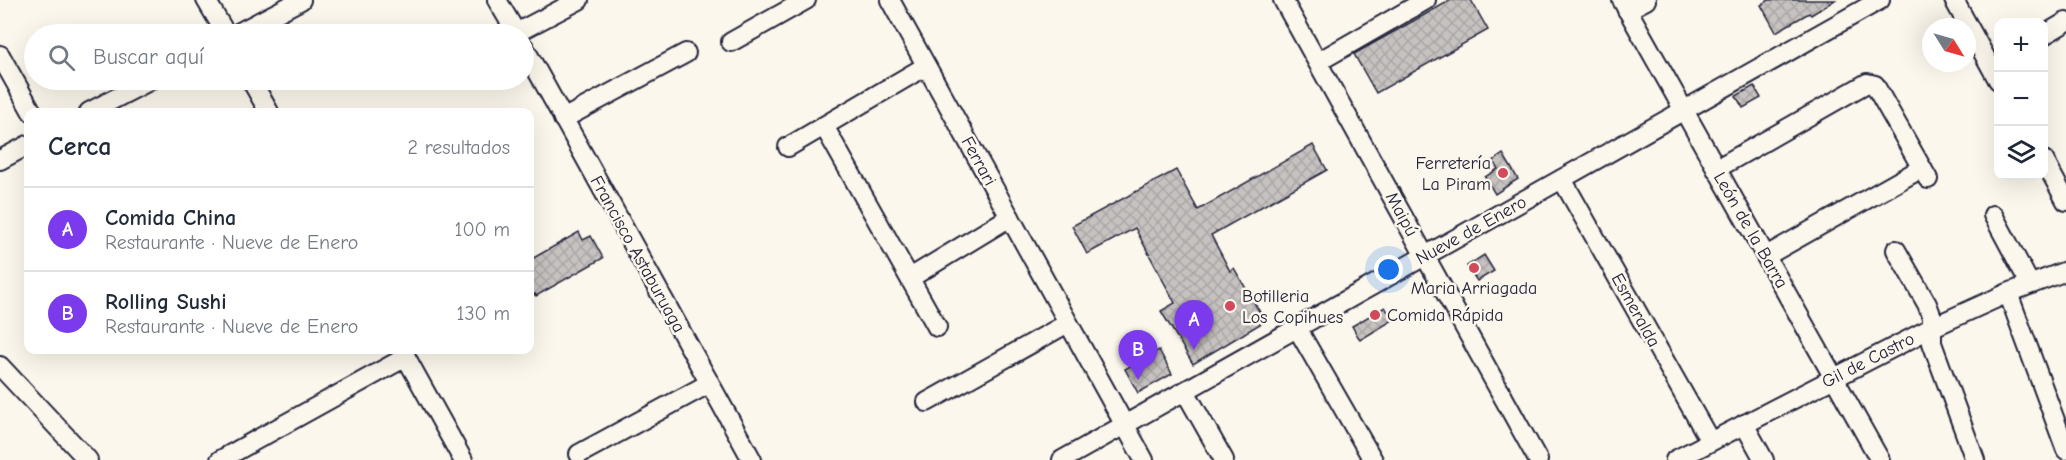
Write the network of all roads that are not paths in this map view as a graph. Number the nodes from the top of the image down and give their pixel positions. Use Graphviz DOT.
graph roads {
  1 [pos="206,0"];
  2 [pos="301,0"];
  3 [pos="497,0"];
  4 [pos="579,0"];
  5 [pos="806,0"];
  6 [pos="890,0"];
  7 [pos="1283,0"];
  8 [pos="1426,0"];
  9 [pos="1646,0"];
  10 [pos="1880,0"];
  11 [pos="1954,0"];
  12 [pos="1624,5"];
  13 [pos="2066,22"];
  14 [pos="220,24"];
  15 [pos="255,24"];
  16 [pos="511,24"];
  17 [pos="534,28"];
  18 [pos="2048,32"];
  19 [pos="730,42"];
  20 [pos="686,53"];
  21 [pos="0,55"];
  22 [pos="1318,62"];
  23 [pos="1994,65"];
  24 [pos="534,66"];
  25 [pos="926,66"];
  26 [pos="132,90"];
  27 [pos="257,90"];
  28 [pos="30,108"];
  29 [pos="97,108"];
  30 [pos="267,108"];
  31 [pos="1683,111"];
  32 [pos="563,119"];
  33 [pos="824,126"];
  34 [pos="24,147"];
  35 [pos="788,147"];
  36 [pos="0,160"];
  37 [pos="1716,169"];
  38 [pos="2048,169"];
  39 [pos="1562,179"];
  40 [pos="2066,201"];
  41 [pos="1993,215"];
  42 [pos="1010,217"];
  43 [pos="1896,250"];
  44 [pos="1425,256"];
  45 [pos="1766,256"];
  46 [pos="2066,271"];
  47 [pos="910,278"];
  48 [pos="2030,284"];
  49 [pos="2008,292"];
  50 [pos="1068,322"];
  51 [pos="937,327"];
  52 [pos="1933,327"];
  53 [pos="1297,328"];
  54 [pos="402,354"];
  55 [pos="405,354"];
  56 [pos="0,366"];
  57 [pos="1835,378"];
  58 [pos="710,383"];
  59 [pos="1185,391"];
  60 [pos="927,402"];
  61 [pos="1744,424"];
  62 [pos="1125,425"];
  63 [pos="1710,441"];
  64 [pos="2066,450"];
  65 [pos="579,454"];
  66 [pos="88,460"];
  67 [pos="220,460"];
  68 [pos="463,460"];
  69 [pos="752,460"];
  70 [pos="1062,460"];
  71 [pos="1144,460"];
  72 [pos="1224,460"];
  73 [pos="1373,460"];
  74 [pos="1538,460"];
  75 [pos="1675,460"];
  76 [pos="1764,460"];
  77 [pos="1880,460"];
  78 [pos="1975,460"];
  1 -- 14 [label="street"];
  2 -- 15 [label="street"];
  3 -- 16 [label="street, Francisco Astaburuaga"];
  4 -- 17 [label="street"];
  5 -- 19 [label="street"];
  6 -- 25 [label="street, Ferrari"];
  7 -- 22 [label="street, Maipú"];
  8 -- 22 [label="street"];
  9 -- 12 [label="street"];
  10 -- 31 [label="street, Nueve de Enero"];
  11 -- 23 [label="street"];
  12 -- 31 [label="street, León de la Barra"];
  13 -- 18 [label="street"];
  20 -- 32 [label="street"];
  21 -- 28 [label="street"];
  22 -- 44 [label="street, Maipú"];
  24 -- 32 [label="street, Francisco Astaburuaga"];
  25 -- 33 [label="street"];
  25 -- 42 [label="street, Ferrari"];
  26 -- 29 [label="street"];
  27 -- 30 [label="street"];
  31 -- 37 [label="street, León de la Barra"];
  31 -- 39 [label="street, Nueve de Enero"];
  32 -- 58 [label="street, Francisco Astaburuaga"];
  33 -- 35 [label="street"];
  33 -- 47 [label="street"];
  34 -- 36 [label="street"];
  37 -- 45 [label="street, León de la Barra"];
  37 -- 45 [label="street"];
  38 -- 40 [label="street"];
  39 -- 44 [label="street, Nueve de Enero"];
  39 -- 63 [label="street, Esmeralda"];
  41 -- 48 [label="street"];
  42 -- 47 [label="street"];
  42 -- 50 [label="street, Ferrari"];
  43 -- 52 [label="street"];
  44 -- 53 [label="street, Nueve de Enero"];
  44 -- 74 [label="street, Maipú"];
  45 -- 57 [label="street, León de la Barra"];
  46 -- 48 [label="street, Gil de Castro"];
  47 -- 51 [label="street"];
  48 -- 49 [label="street, Gil de Castro"];
  49 -- 52 [label="street, Gil de Castro"];
  49 -- 64 [label="street"];
  50 -- 60 [label="street"];
  50 -- 62 [label="street, Ferrari"];
  52 -- 57 [label="street, Gil de Castro"];
  52 -- 78 [label="street"];
  53 -- 59 [label="street, Nueve de Enero"];
  53 -- 73 [label="street"];
  54 -- 67 [label="street"];
  55 -- 68 [label="street"];
  56 -- 66 [label="street"];
  57 -- 61 [label="street, Gil de Castro"];
  57 -- 77 [label="street, León de la Barra"];
  58 -- 65 [label="street"];
  58 -- 69 [label="street, Francisco Astaburuaga"];
  59 -- 62 [label="street, Nueve de Enero"];
  59 -- 72 [label="street"];
  61 -- 63 [label="street, Gil de Castro"];
  61 -- 76 [label="street"];
  62 -- 70 [label="street, Nueve de Enero"];
  62 -- 71 [label="street, Ferrari"];
  63 -- 75 [label="street, Gil de Castro"];
}
